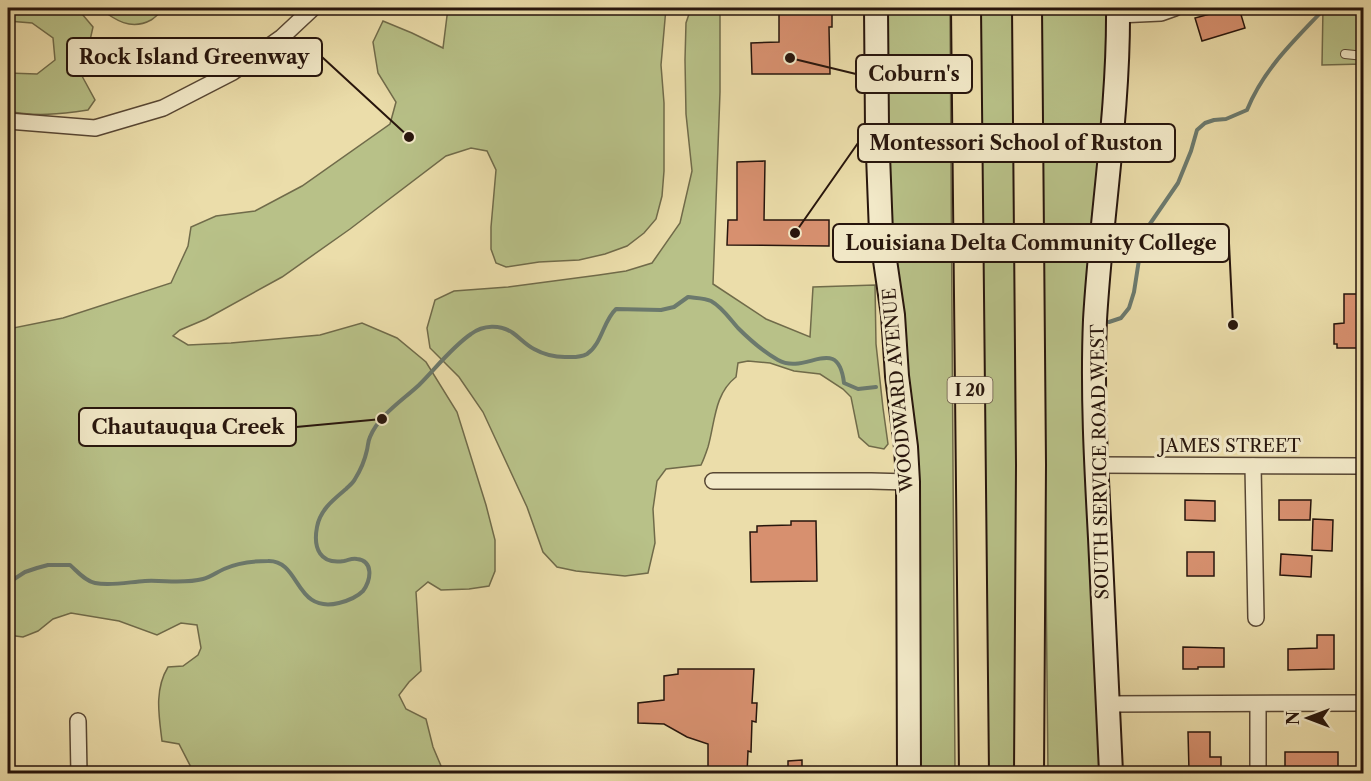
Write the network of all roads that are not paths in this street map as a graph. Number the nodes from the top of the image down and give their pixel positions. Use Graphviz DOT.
graph roads {
  1 [pos="313,8"];
  2 [pos="876,8"];
  3 [pos="966,8"];
  4 [pos="1027,8"];
  5 [pos="1175,8"];
  6 [pos="1118,11"];
  7 [pos="1345,54"];
  8 [pos="1364,56"];
  9 [pos="8,121"];
  10 [pos="1096,465"];
  11 [pos="1253,466"];
  12 [pos="1364,466"];
  13 [pos="713,481"];
  14 [pos="908,482"];
  15 [pos="1256,618"];
  16 [pos="1364,703"];
  17 [pos="1108,704"];
  18 [pos="1258,704"];
  19 [pos="78,721"];
  20 [pos="974,769"];
  21 [pos="79,774"];
  22 [pos="909,774"];
  23 [pos="1029,774"];
  24 [pos="1111,774"];
  25 [pos="1258,774"];
  1 -- 9 [label="street"];
  2 -- 14 [label="main road, WOODWARD AVENUE"];
  3 -- 20 [label="highway, I 20"];
  4 -- 23 [label="highway"];
  5 -- 6 [label="street"];
  6 -- 10 [label="main road, SOUTH SERVICE ROAD WEST"];
  7 -- 8 [label="lane"];
  10 -- 11 [label="street, JAMES STREET"];
  10 -- 17 [label="main road, SOUTH SERVICE ROAD WEST"];
  11 -- 12 [label="street, JAMES STREET"];
  11 -- 15 [label="street"];
  13 -- 14 [label="street"];
  14 -- 22 [label="main road, WOODWARD AVENUE"];
  16 -- 18 [label="street"];
  17 -- 18 [label="street"];
  17 -- 24 [label="main road, SOUTH SERVICE ROAD WEST"];
  18 -- 25 [label="street"];
  19 -- 21 [label="street"];
}
